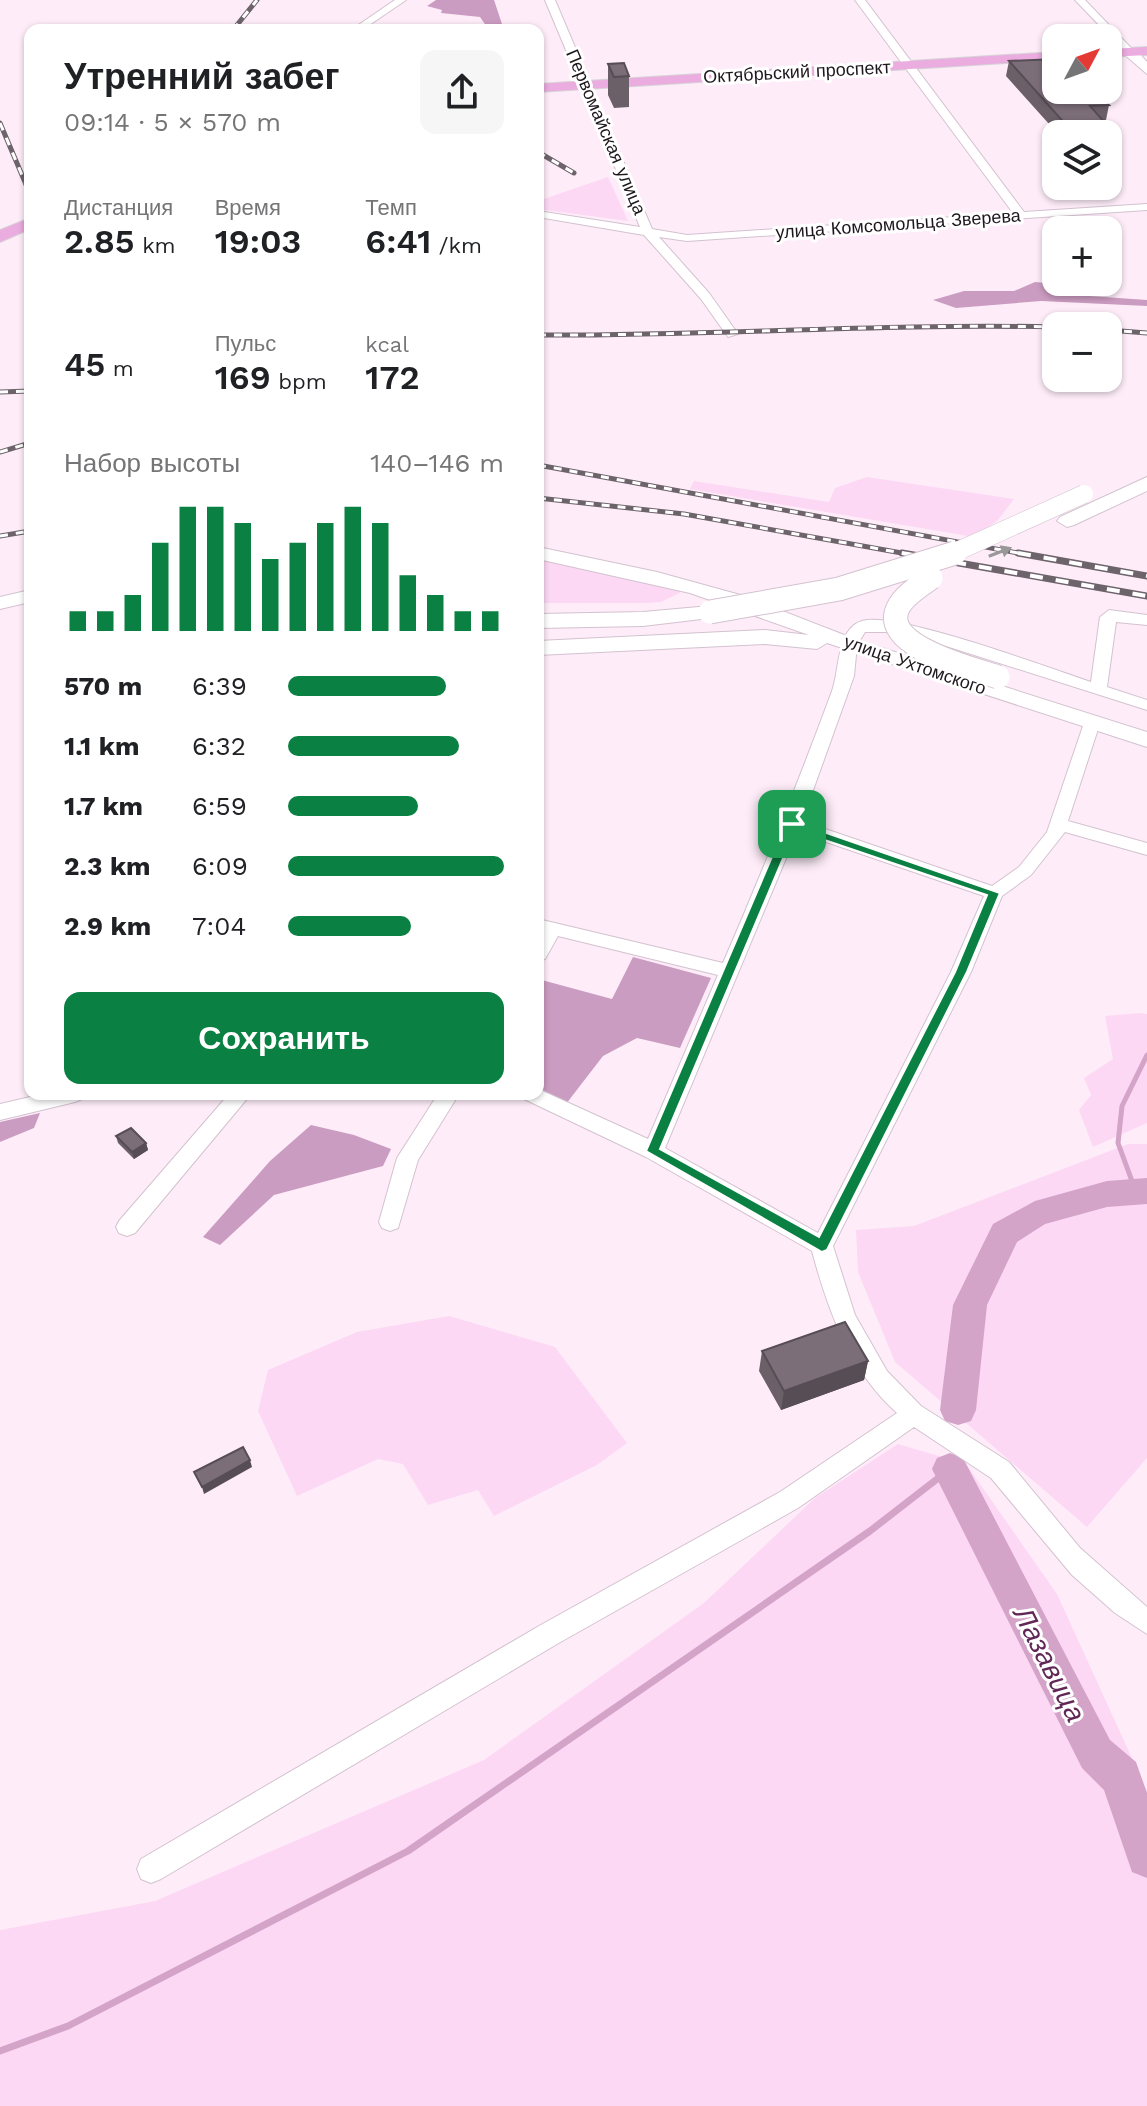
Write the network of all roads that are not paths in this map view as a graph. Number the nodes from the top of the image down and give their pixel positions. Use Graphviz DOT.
graph roads {
  1 [pos="401,0"];
  2 [pos="550,0"];
  3 [pos="860,0"];
  4 [pos="1080,0"];
  5 [pos="365,24"];
  6 [pos="1147,51"];
  7 [pos="1122,52"];
  8 [pos="1130,52"];
  9 [pos="1042,57"];
  10 [pos="908,66"];
  11 [pos="1147,70"];
  12 [pos="586,85"];
  13 [pos="544,88"];
  14 [pos="1147,207"];
  15 [pos="544,215"];
  16 [pos="1021,215"];
  17 [pos="24,226"];
  18 [pos="648,232"];
  19 [pos="0,237"];
  20 [pos="732,334"];
  21 [pos="1147,466"];
  22 [pos="1147,483"];
  23 [pos="1093,499"];
  24 [pos="544,554"];
  25 [pos="931,578"];
  26 [pos="24,597"];
  27 [pos="0,603"];
  28 [pos="24,614"];
  29 [pos="0,616"];
  30 [pos="714,619"];
  31 [pos="1147,620"];
  32 [pos="544,621"];
  33 [pos="544,635"];
  34 [pos="849,645"];
  35 [pos="544,648"];
  36 [pos="1098,690"];
  37 [pos="1147,705"];
  38 [pos="1092,723"];
  39 [pos="1147,727"];
  40 [pos="1147,740"];
  41 [pos="792,824"];
  42 [pos="1058,824"];
  43 [pos="1147,849"];
  44 [pos="994,893"];
  45 [pos="545,928"];
  46 [pos="728,971"];
  47 [pos="50,1100"];
  48 [pos="236,1100"];
  49 [pos="445,1100"];
  50 [pos="544,1100"];
  51 [pos="0,1112"];
  52 [pos="653,1151"];
  53 [pos="390,1222"];
  54 [pos="127,1227"];
  55 [pos="822,1246"];
  56 [pos="914,1414"];
  57 [pos="1147,1622"];
  58 [pos="151,1869"];
  1 -- 5 [label="street"];
  2 -- 12 [label="street, Первомайская улица"];
  3 -- 10 [label="street"];
  4 -- 8 [label="street"];
  6 -- 8 [label="main road"];
  7 -- 8 [label="main road"];
  8 -- 11 [label="main road"];
  9 -- 10 [label="main road, Октябрьский проспект"];
  10 -- 12 [label="main road, Октябрьский проспект"];
  10 -- 16 [label="street"];
  12 -- 13 [label="main road, Октябрьский проспект"];
  12 -- 18 [label="street, Первомайская улица"];
  14 -- 16 [label="street, улица Комсомольца Зверева"];
  15 -- 18 [label="street, улица Комсомольца Зверева"];
  16 -- 18 [label="street, улица Комсомольца Зверева"];
  17 -- 19 [label="main road"];
  18 -- 20 [label="street, Первомайская улица"];
  21 -- 23 [label="main road"];
  22 -- 23 [label="main road"];
  25 -- 23 [label="main road, one-way"];
  23 -- 30 [label="main road, bridge"];
  24 -- 34 [label="main road, улица Ухтомского"];
  25 -- 30 [label="main road"];
  25 -- 39 [label="main road, bridge"];
  26 -- 27 [label="main road"];
  28 -- 29 [label="main road"];
  30 -- 32 [label="main road"];
  30 -- 33 [label="main road"];
  31 -- 36 [label="street"];
  34 -- 35 [label="main road"];
  34 -- 36 [label="street"];
  34 -- 38 [label="main road, улица Ухтомского"];
  34 -- 41 [label="street"];
  36 -- 37 [label="street"];
  38 -- 40 [label="main road, улица Ухтомского"];
  38 -- 42 [label="street"];
  41 -- 44 [label="street"];
  41 -- 46 [label="street"];
  42 -- 43 [label="street"];
  42 -- 44 [label="street"];
  44 -- 55 [label="street"];
  45 -- 46 [label="street"];
  46 -- 52 [label="street"];
  47 -- 51 [label="street"];
  48 -- 54 [label="street"];
  49 -- 53 [label="street"];
  50 -- 52 [label="street"];
  52 -- 55 [label="street"];
  55 -- 56 [label="street"];
  56 -- 57 [label="street"];
  56 -- 58 [label="street"];
}
